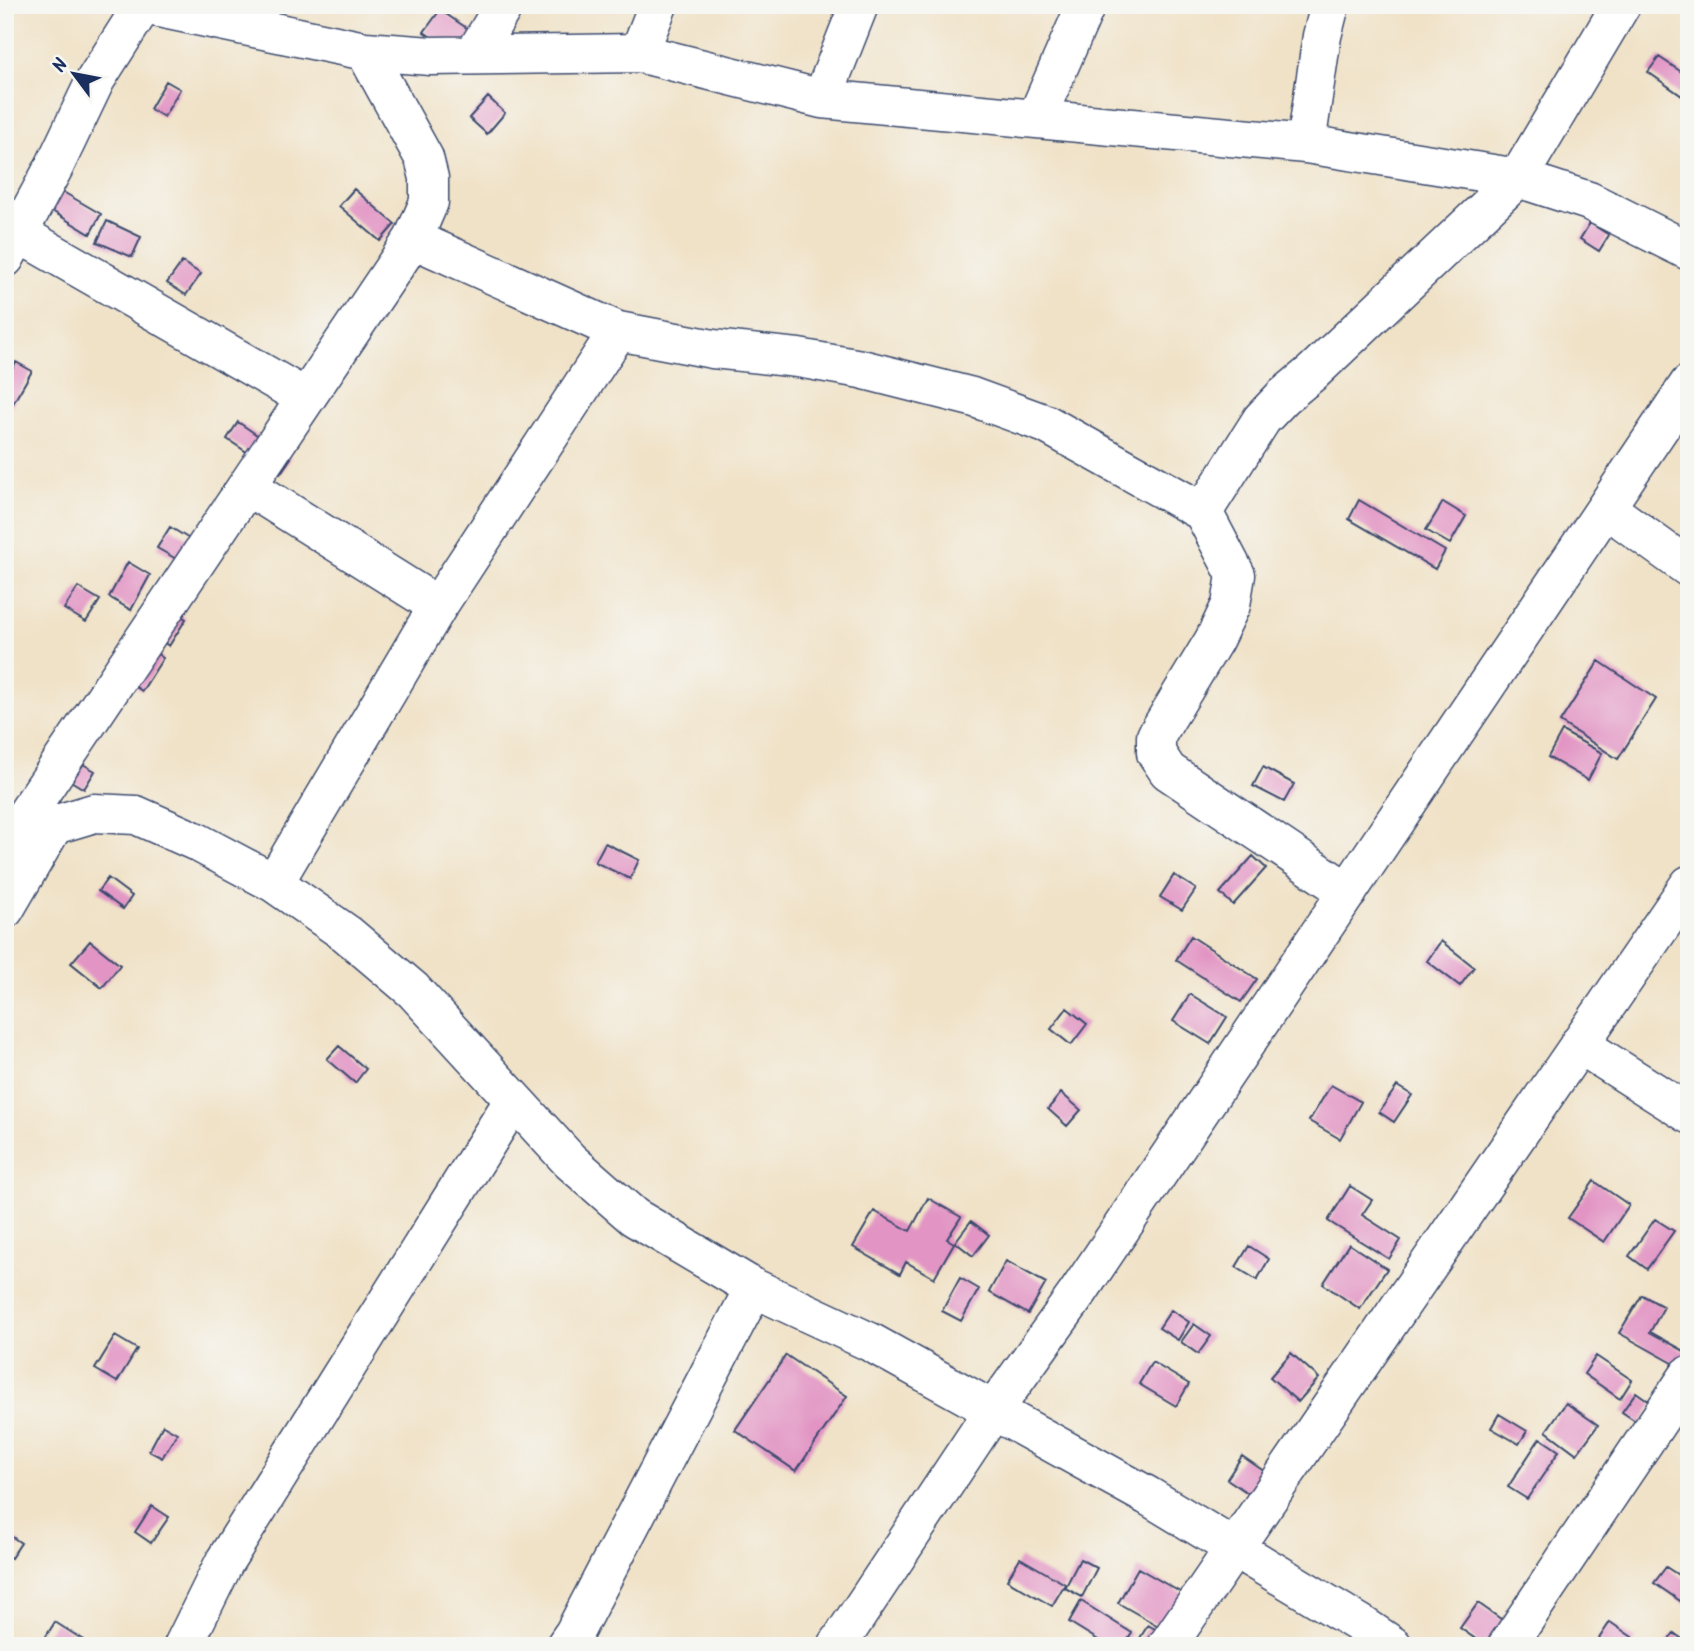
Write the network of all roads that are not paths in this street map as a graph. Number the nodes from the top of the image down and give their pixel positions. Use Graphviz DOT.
graph roads {
  1 [pos="143,5"];
  2 [pos="504,5"];
  3 [pos="658,5"];
  4 [pos="859,5"];
  5 [pos="1086,5"];
  6 [pos="1330,5"];
  7 [pos="1621,5"];
  8 [pos="365,51"];
  9 [pos="639,53"];
  10 [pos="474,55"];
  11 [pos="822,99"];
  12 [pos="1036,119"];
  13 [pos="1306,144"];
  14 [pos="1518,178"];
  15 [pos="413,239"];
  16 [pos="12,246"];
  17 [pos="1689,251"];
  18 [pos="618,331"];
  19 [pos="1689,384"];
  20 [pos="306,398"];
  21 [pos="247,486"];
  22 [pos="1605,508"];
  23 [pos="1203,512"];
  24 [pos="1689,568"];
  25 [pos="438,606"];
  26 [pos="54,825"];
  27 [pos="6,843"];
  28 [pos="274,883"];
  29 [pos="1689,885"];
  30 [pos="1349,892"];
  31 [pos="5,909"];
  32 [pos="1579,1044"];
  33 [pos="513,1101"];
  34 [pos="1689,1114"];
  35 [pos="754,1288"];
  36 [pos="1689,1376"];
  37 [pos="992,1411"];
  38 [pos="1235,1549"];
  39 [pos="183,1646"];
  40 [pos="565,1646"];
  41 [pos="837,1646"];
  42 [pos="1167,1646"];
  43 [pos="1393,1646"];
  44 [pos="1507,1646"];
  1 -- 8 [label="street"];
  1 -- 16 [label="street"];
  2 -- 10 [label="street"];
  3 -- 9 [label="street"];
  4 -- 11 [label="street"];
  5 -- 12 [label="street"];
  6 -- 13 [label="street"];
  7 -- 14 [label="street"];
  8 -- 10 [label="street"];
  8 -- 15 [label="street"];
  9 -- 10 [label="street"];
  9 -- 11 [label="street"];
  11 -- 12 [label="street"];
  12 -- 13 [label="street"];
  13 -- 14 [label="street"];
  14 -- 17 [label="street"];
  14 -- 23 [label="street"];
  15 -- 18 [label="street"];
  15 -- 20 [label="street"];
  16 -- 20 [label="street"];
  18 -- 23 [label="street"];
  18 -- 25 [label="street"];
  19 -- 22 [label="street"];
  20 -- 21 [label="street"];
  21 -- 25 [label="street"];
  21 -- 27 [label="street"];
  22 -- 24 [label="street"];
  22 -- 30 [label="street"];
  23 -- 30 [label="street"];
  25 -- 28 [label="street"];
  26 -- 27 [label="street"];
  26 -- 28 [label="street"];
  26 -- 31 [label="street"];
  28 -- 33 [label="street"];
  29 -- 32 [label="street"];
  30 -- 37 [label="street"];
  32 -- 34 [label="street"];
  32 -- 38 [label="street"];
  33 -- 35 [label="street"];
  33 -- 39 [label="street"];
  35 -- 37 [label="street"];
  35 -- 40 [label="street"];
  36 -- 44 [label="street"];
  37 -- 38 [label="street"];
  37 -- 41 [label="street"];
  38 -- 42 [label="street"];
  38 -- 43 [label="street"];
}
